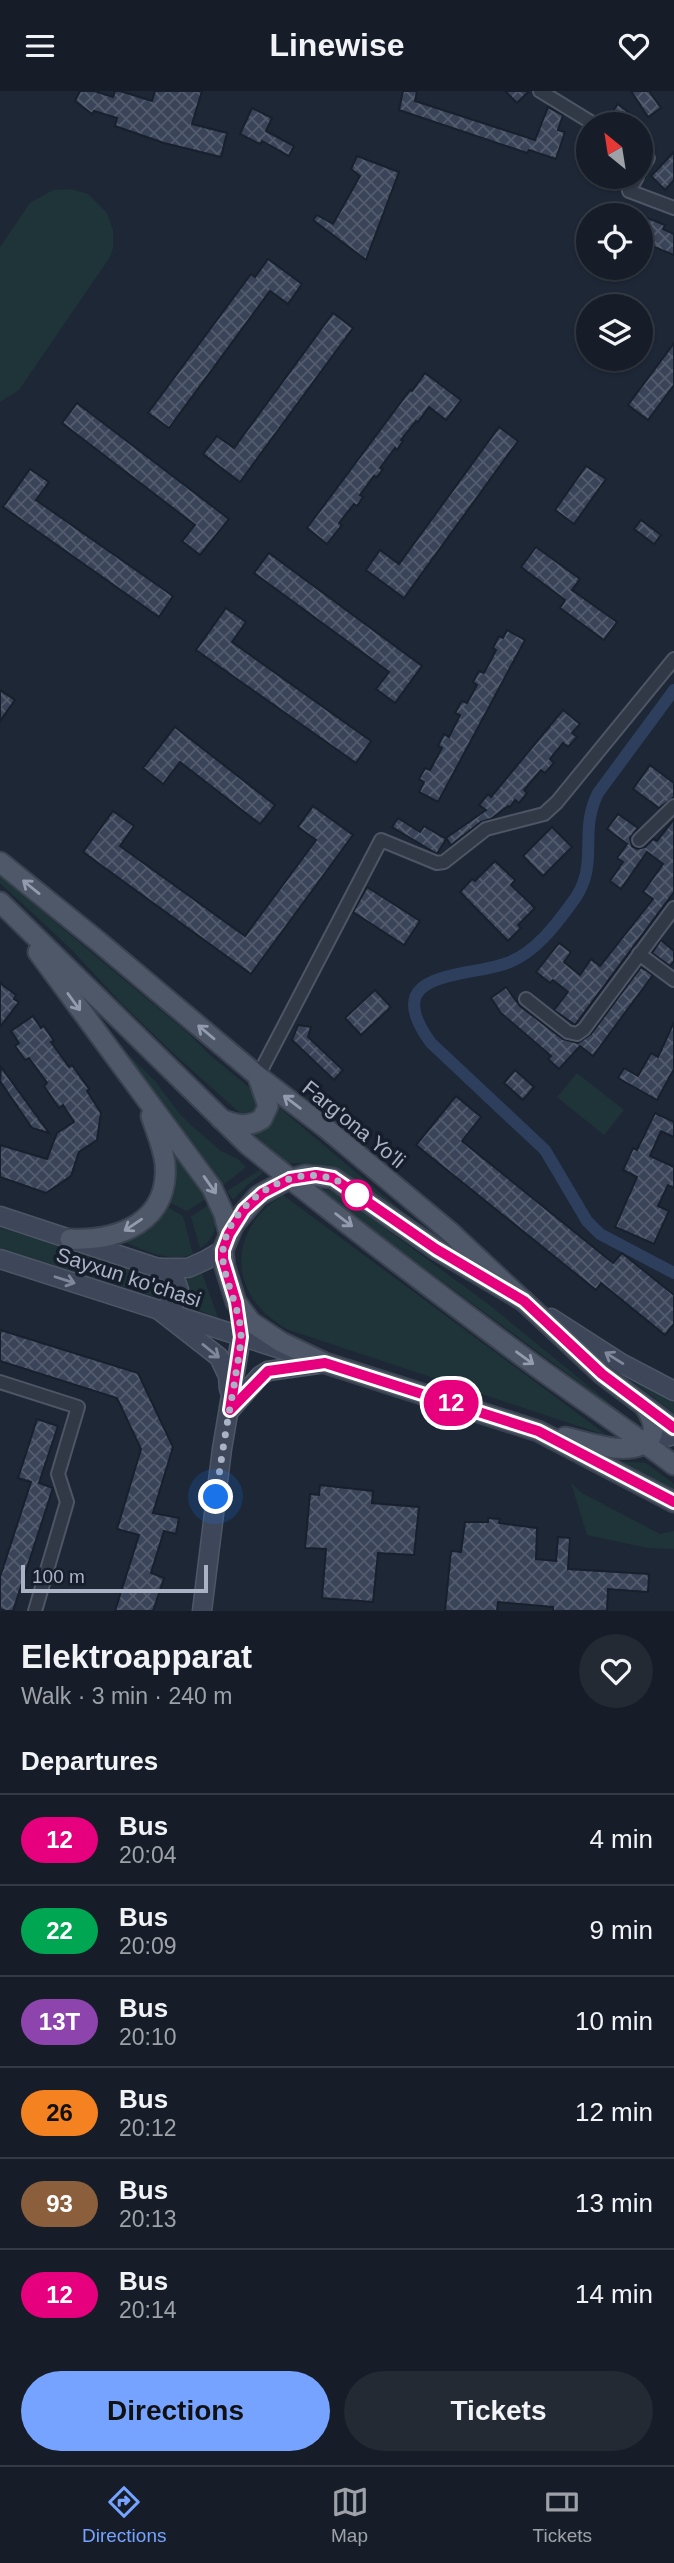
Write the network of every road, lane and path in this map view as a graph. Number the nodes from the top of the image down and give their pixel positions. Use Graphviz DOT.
graph roads {
  1 [pos="540,91"];
  2 [pos="576,113"];
  3 [pos="630,189"];
  4 [pos="674,208"];
  5 [pos="674,659"];
  6 [pos="674,806"];
  7 [pos="639,841"];
  8 [pos="0,862"];
  9 [pos="3,904"];
  10 [pos="674,908"];
  11 [pos="639,954"];
  12 [pos="674,980"];
  13 [pos="526,999"];
  14 [pos="258,1076"];
  15 [pos="144,1099"];
  16 [pos="217,1117"];
  17 [pos="290,1179"];
  18 [pos="0,1216"];
  19 [pos="70,1239"];
  20 [pos="226,1242"];
  21 [pos="0,1259"];
  22 [pos="158,1268"];
  23 [pos="524,1301"];
  24 [pos="236,1302"];
  25 [pos="160,1311"];
  26 [pos="241,1337"];
  27 [pos="325,1363"];
  28 [pos="0,1382"];
  29 [pos="674,1391"];
  30 [pos="645,1406"];
  31 [pos="230,1410"];
  32 [pos="674,1428"];
  33 [pos="538,1431"];
  34 [pos="674,1435"];
  35 [pos="645,1443"];
  36 [pos="674,1465"];
  37 [pos="674,1502"];
  38 [pos="35,1611"];
  39 [pos="202,1611"];
  1 -- 2 [label="street"];
  3 -- 4 [label="street"];
  5 -- 14 [label="street"];
  6 -- 7 [label="street"];
  14 -- 8 [label="main road, Farg'ona Yo'li, one-way"];
  9 -- 15 [label="main road, one-way"];
  9 -- 16 [label="main road"];
  10 -- 11 [label="street"];
  11 -- 12 [label="street"];
  11 -- 13 [label="street"];
  14 -- 16 [label="main road"];
  23 -- 14 [label="main road, Farg'ona Yo'li, one-way"];
  15 -- 19 [label="main road, one-way"];
  15 -- 20 [label="main road, one-way"];
  16 -- 17 [label="main road"];
  17 -- 20 [label="main road"];
  17 -- 23 [label="main road"];
  17 -- 35 [label="main road, one-way"];
  18 -- 19 [label="main road, Sayxun ko'chasi"];
  19 -- 22 [label="main road, Sayxun ko'chasi"];
  20 -- 22 [label="main road, Sayxun ko'chasi"];
  20 -- 24 [label="main road"];
  21 -- 25 [label="main road, Sayxun ko'chasi, one-way"];
  22 -- 25 [label="main road"];
  29 -- 23 [label="main road, one-way"];
  23 -- 30 [label="main road, Farg'ona Yo'li"];
  24 -- 26 [label="main road"];
  24 -- 27 [label="main road"];
  25 -- 26 [label="main road, Sayxun ko'chasi"];
  25 -- 31 [label="main road, one-way"];
  26 -- 27 [label="main road, Sayxun ko'chasi"];
  26 -- 31 [label="main road"];
  27 -- 31 [label="main road"];
  27 -- 33 [label="main road, Sayxun ko'chasi"];
  28 -- 38 [label="street"];
  30 -- 32 [label="main road, Farg'ona Yo'li"];
  30 -- 35 [label="main road"];
  31 -- 39 [label="main road"];
  33 -- 35 [label="main road"];
  33 -- 37 [label="main road, Sayxun ko'chasi"];
  34 -- 35 [label="main road"];
  35 -- 36 [label="main road"];
}
